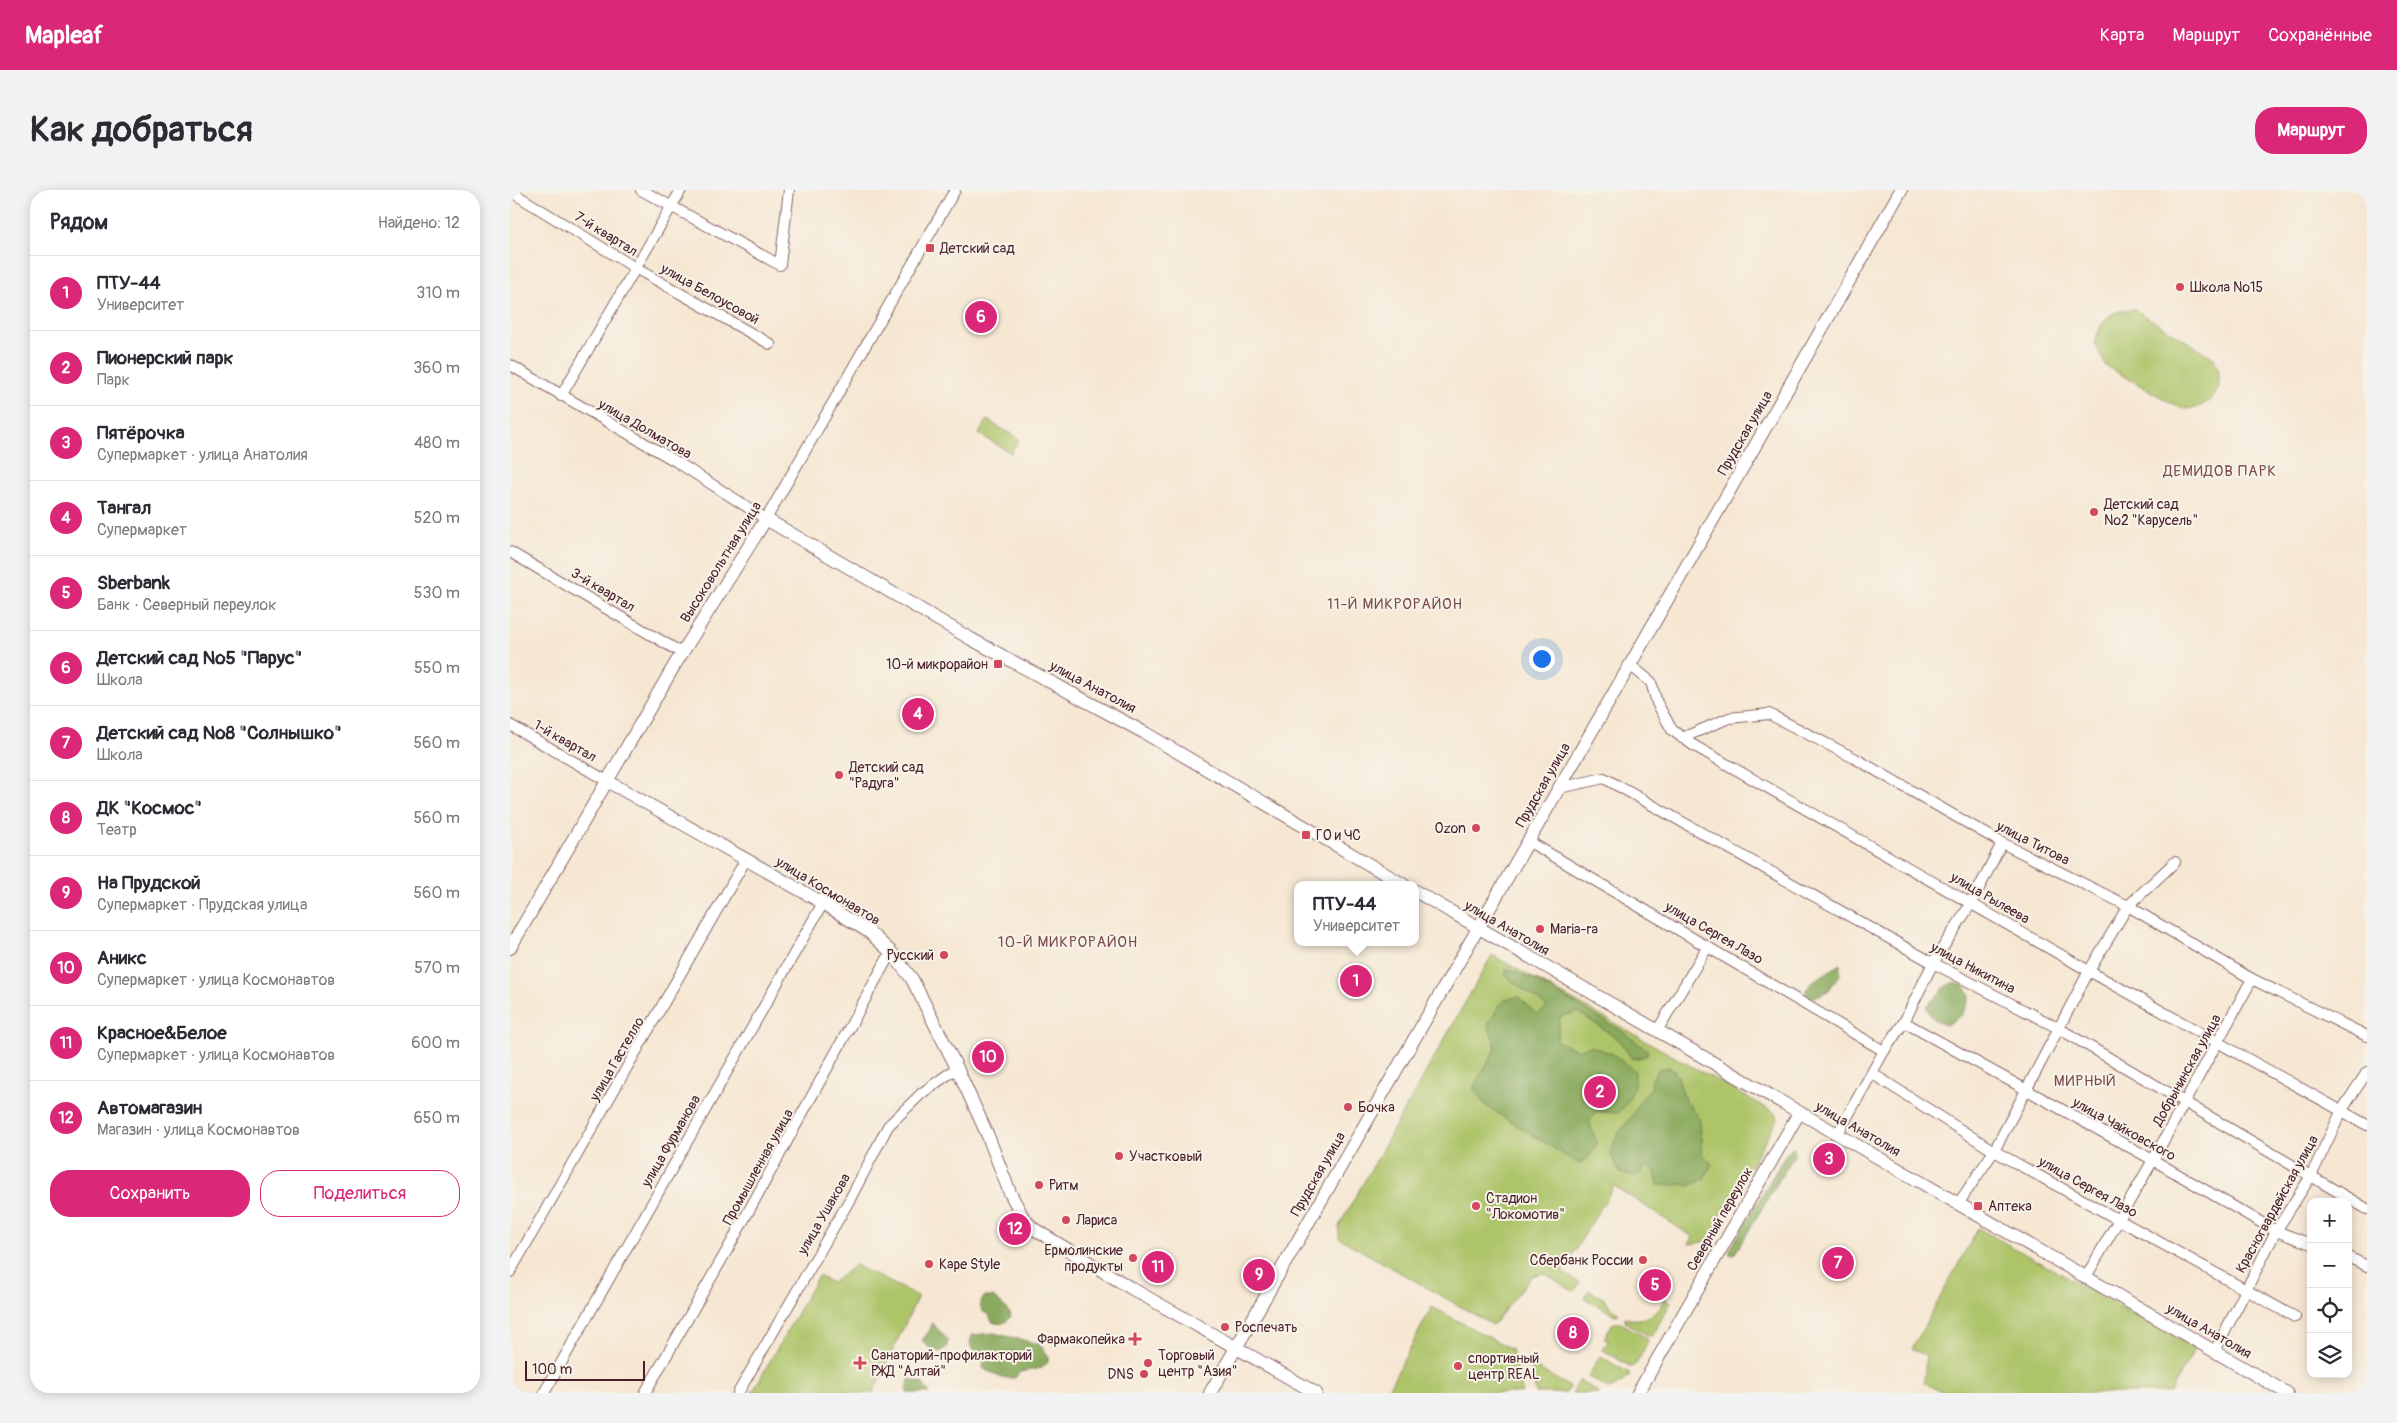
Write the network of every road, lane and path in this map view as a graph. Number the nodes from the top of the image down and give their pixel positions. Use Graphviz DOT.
graph roads {
  1 [pos="641,190"];
  2 [pos="681,190"];
  3 [pos="789,190"];
  4 [pos="955,190"];
  5 [pos="1900,190"];
  6 [pos="510,191"];
  7 [pos="673,208"];
  8 [pos="637,269"];
  9 [pos="770,344"];
  10 [pos="510,364"];
  11 [pos="562,396"];
  12 [pos="766,519"];
  13 [pos="510,552"];
  14 [pos="682,653"];
  15 [pos="1630,665"];
  16 [pos="510,725"];
  17 [pos="1682,738"];
  18 [pos="606,781"];
  19 [pos="1559,788"];
  20 [pos="1528,841"];
  21 [pos="2002,843"];
  22 [pos="746,859"];
  23 [pos="2175,862"];
  24 [pos="1397,881"];
  25 [pos="1419,893"];
  26 [pos="1972,902"];
  27 [pos="823,903"];
  28 [pos="2128,906"];
  29 [pos="1479,929"];
  30 [pos="1708,946"];
  31 [pos="510,948"];
  32 [pos="891,952"];
  33 [pos="1933,963"];
  34 [pos="2089,971"];
  35 [pos="2252,979"];
  36 [pos="1904,1022"];
  37 [pos="2058,1028"];
  38 [pos="1657,1031"];
  39 [pos="2367,1036"];
  40 [pos="2218,1043"];
  41 [pos="1884,1051"];
  42 [pos="957,1068"];
  43 [pos="2367,1072"];
  44 [pos="1872,1074"];
  45 [pos="2026,1091"];
  46 [pos="2184,1103"];
  47 [pos="2342,1110"];
  48 [pos="1799,1113"];
  49 [pos="2367,1124"];
  50 [pos="1837,1134"];
  51 [pos="1994,1151"];
  52 [pos="2153,1160"];
  53 [pos="2311,1176"];
  54 [pos="1958,1204"];
  55 [pos="2367,1209"];
  56 [pos="2119,1220"];
  57 [pos="2276,1231"];
  58 [pos="2308,1243"];
  59 [pos="2352,1259"];
  60 [pos="2367,1266"];
  61 [pos="510,1272"];
  62 [pos="2086,1277"];
  63 [pos="2245,1291"];
  64 [pos="2295,1317"];
  65 [pos="1236,1347"];
  66 [pos="2215,1352"];
  67 [pos="544,1393"];
  68 [pos="645,1393"];
  69 [pos="738,1393"];
  70 [pos="1210,1393"];
  71 [pos="1316,1393"];
  72 [pos="1638,1393"];
  73 [pos="2287,1393"];
  1 -- 7 [label="street"];
  2 -- 7 [label="street, 7-й квартал"];
  3 -- 7 [label="street"];
  4 -- 12 [label="street, Высоковольтная улица"];
  5 -- 15 [label="street, Прудская улица"];
  6 -- 8 [label="street, 7-й квартал"];
  7 -- 8 [label="street, 7-й квартал"];
  8 -- 9 [label="street, улица Белоусовой"];
  8 -- 11 [label="street, 7-й квартал"];
  10 -- 11 [label="street, улица Долматова"];
  11 -- 12 [label="street, улица Долматова"];
  12 -- 14 [label="street, Высоковольтная улица"];
  12 -- 24 [label="street, улица Анатолия"];
  13 -- 14 [label="street, 3-й квартал"];
  14 -- 18 [label="street, Высоковольтная улица"];
  15 -- 17 [label="street, улица Рылеева"];
  15 -- 19 [label="street, Прудская улица"];
  16 -- 18 [label="street, 1-й квартал"];
  17 -- 21 [label="street, улица Титова"];
  17 -- 26 [label="street, улица Рылеева"];
  18 -- 22 [label="street, улица Космонавтов"];
  18 -- 31 [label="street, Высоковольтная улица"];
  19 -- 20 [label="street, Прудская улица"];
  19 -- 33 [label="street, улица Никитина"];
  20 -- 29 [label="street, Прудская улица"];
  20 -- 30 [label="street, улица Сергея Лазо"];
  21 -- 26 [label="street"];
  21 -- 28 [label="street, улица Титова"];
  22 -- 27 [label="street, улица Космонавтов"];
  22 -- 61 [label="street, улица Гастелло"];
  23 -- 28 [label="street"];
  25 -- 29 [label="street, улица Анатолия"];
  26 -- 33 [label="street"];
  26 -- 34 [label="street, улица Рылеева"];
  27 -- 32 [label="street, улица Космонавтов"];
  27 -- 67 [label="street, улица Фурманова"];
  28 -- 34 [label="street"];
  28 -- 35 [label="street, улица Титова"];
  29 -- 38 [label="street, улица Анатолия"];
  29 -- 65 [label="street, Прудская улица"];
  30 -- 38 [label="street"];
  30 -- 41 [label="street, улица Сергея Лазо"];
  32 -- 42 [label="street, улица Космонавтов"];
  32 -- 68 [label="street, Промышленная улица"];
  33 -- 36 [label="street"];
  33 -- 37 [label="street, улица Никитина"];
  34 -- 37 [label="street"];
  34 -- 40 [label="street, улица Рылеева"];
  35 -- 39 [label="street, улица Титова"];
  35 -- 40 [label="street, Добрынинская улица"];
  36 -- 41 [label="street"];
  36 -- 45 [label="street, улица Чайковского"];
  37 -- 45 [label="street"];
  37 -- 46 [label="street, улица Никитина"];
  38 -- 48 [label="street, улица Анатолия"];
  40 -- 46 [label="street, Добрынинская улица"];
  40 -- 47 [label="street, улица Рылеева"];
  41 -- 44 [label="street"];
  42 -- 65 [label="street, улица Космонавтов"];
  42 -- 69 [label="street, улица Ушакова"];
  43 -- 47 [label="street, Красногвардейская улица"];
  44 -- 50 [label="street"];
  44 -- 51 [label="street, улица Сергея Лазо"];
  45 -- 51 [label="street"];
  45 -- 52 [label="street, улица Чайковского"];
  46 -- 52 [label="street, Добрынинская улица"];
  46 -- 53 [label="street, улица Никитина"];
  47 -- 49 [label="street, улица Рылеева"];
  47 -- 53 [label="street, Красногвардейская улица"];
  48 -- 50 [label="street, улица Анатолия"];
  48 -- 72 [label="street, Северный переулок"];
  50 -- 54 [label="street, улица Анатолия"];
  51 -- 54 [label="street"];
  51 -- 56 [label="street, улица Сергея Лазо"];
  52 -- 56 [label="street, Добрынинская улица"];
  52 -- 57 [label="street, улица Чайковского"];
  53 -- 55 [label="street, улица Никитина"];
  53 -- 57 [label="street, Красногвардейская улица"];
  54 -- 62 [label="street, улица Анатолия"];
  56 -- 62 [label="street, Добрынинская улица"];
  56 -- 63 [label="street, улица Сергея Лазо"];
  57 -- 58 [label="street, улица Чайковского"];
  57 -- 63 [label="street, Красногвардейская улица"];
  59 -- 60 [label="street"];
  62 -- 66 [label="street, улица Анатолия"];
  63 -- 64 [label="street, улица Сергея Лазо"];
  63 -- 66 [label="street, Красногвардейская улица"];
  65 -- 70 [label="street, Прудская улица"];
  65 -- 71 [label="street, улица Космонавтов"];
  66 -- 73 [label="street, улица Анатолия"];
}
